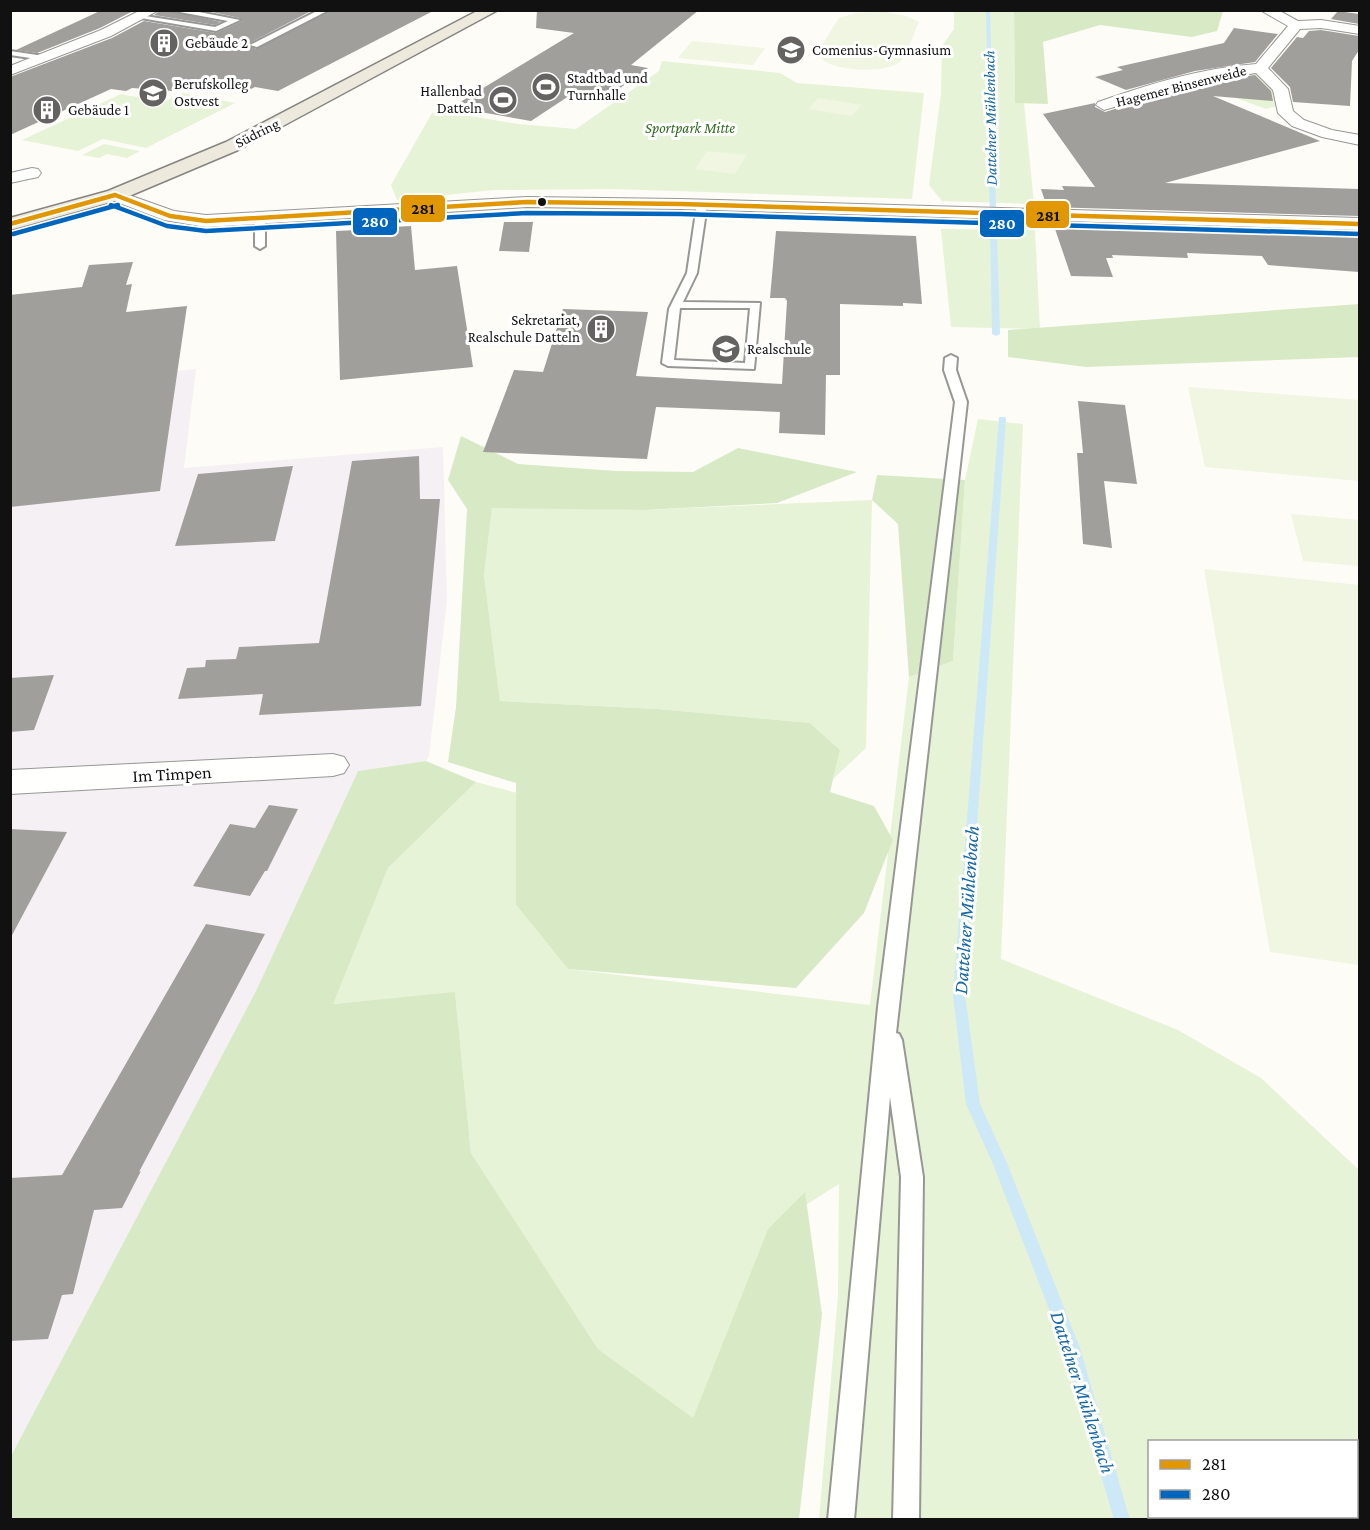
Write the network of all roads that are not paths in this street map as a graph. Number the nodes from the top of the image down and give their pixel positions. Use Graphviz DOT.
graph roads {
  1 [pos="153,10"];
  2 [pos="172,10"];
  3 [pos="326,10"];
  4 [pos="491,10"];
  5 [pos="1268,12"];
  6 [pos="139,17"];
  7 [pos="1296,25"];
  8 [pos="1359,30"];
  9 [pos="254,45"];
  10 [pos="10,53"];
  11 [pos="45,58"];
  12 [pos="1260,68"];
  13 [pos="10,71"];
  14 [pos="1104,105"];
  15 [pos="1298,123"];
  16 [pos="1275,128"];
  17 [pos="1359,140"];
  18 [pos="32,173"];
  19 [pos="10,178"];
  20 [pos="115,195"];
  21 [pos="702,205"];
  22 [pos="260,220"];
  23 [pos="10,224"];
  24 [pos="1359,224"];
  25 [pos="260,246"];
  26 [pos="676,305"];
  27 [pos="951,358"];
  28 [pos="333,765"];
  29 [pos="10,782"];
  30 [pos="888,1007"];
  31 [pos="841,1520"];
  32 [pos="906,1520"];
  1 -- 6 [label="street"];
  2 -- 6 [label="lane"];
  3 -- 9 [label="lane"];
  4 -- 20 [label="main road, Südring"];
  5 -- 7 [label="street"];
  6 -- 11 [label="street"];
  7 -- 8 [label="street"];
  7 -- 12 [label="street, Hagemer Binsenweide"];
  10 -- 11 [label="lane"];
  11 -- 13 [label="street"];
  12 -- 14 [label="street, Hagemer Binsenweide"];
  12 -- 15 [label="street, Hagemer Binsenweide"];
  15 -- 16 [label="street"];
  15 -- 17 [label="street"];
  18 -- 19 [label="street"];
  20 -- 22 [label="street"];
  20 -- 23 [label="main road, Südring"];
  21 -- 22 [label="street"];
  21 -- 24 [label="street"];
  21 -- 26 [label="lane"];
  22 -- 25 [label="lane"];
  26 -- 26 [label="lane"];
  27 -- 30 [label="lane"];
  28 -- 29 [label="street, Im Timpen"];
  30 -- 31 [label="lane"];
  30 -- 32 [label="lane"];
}
